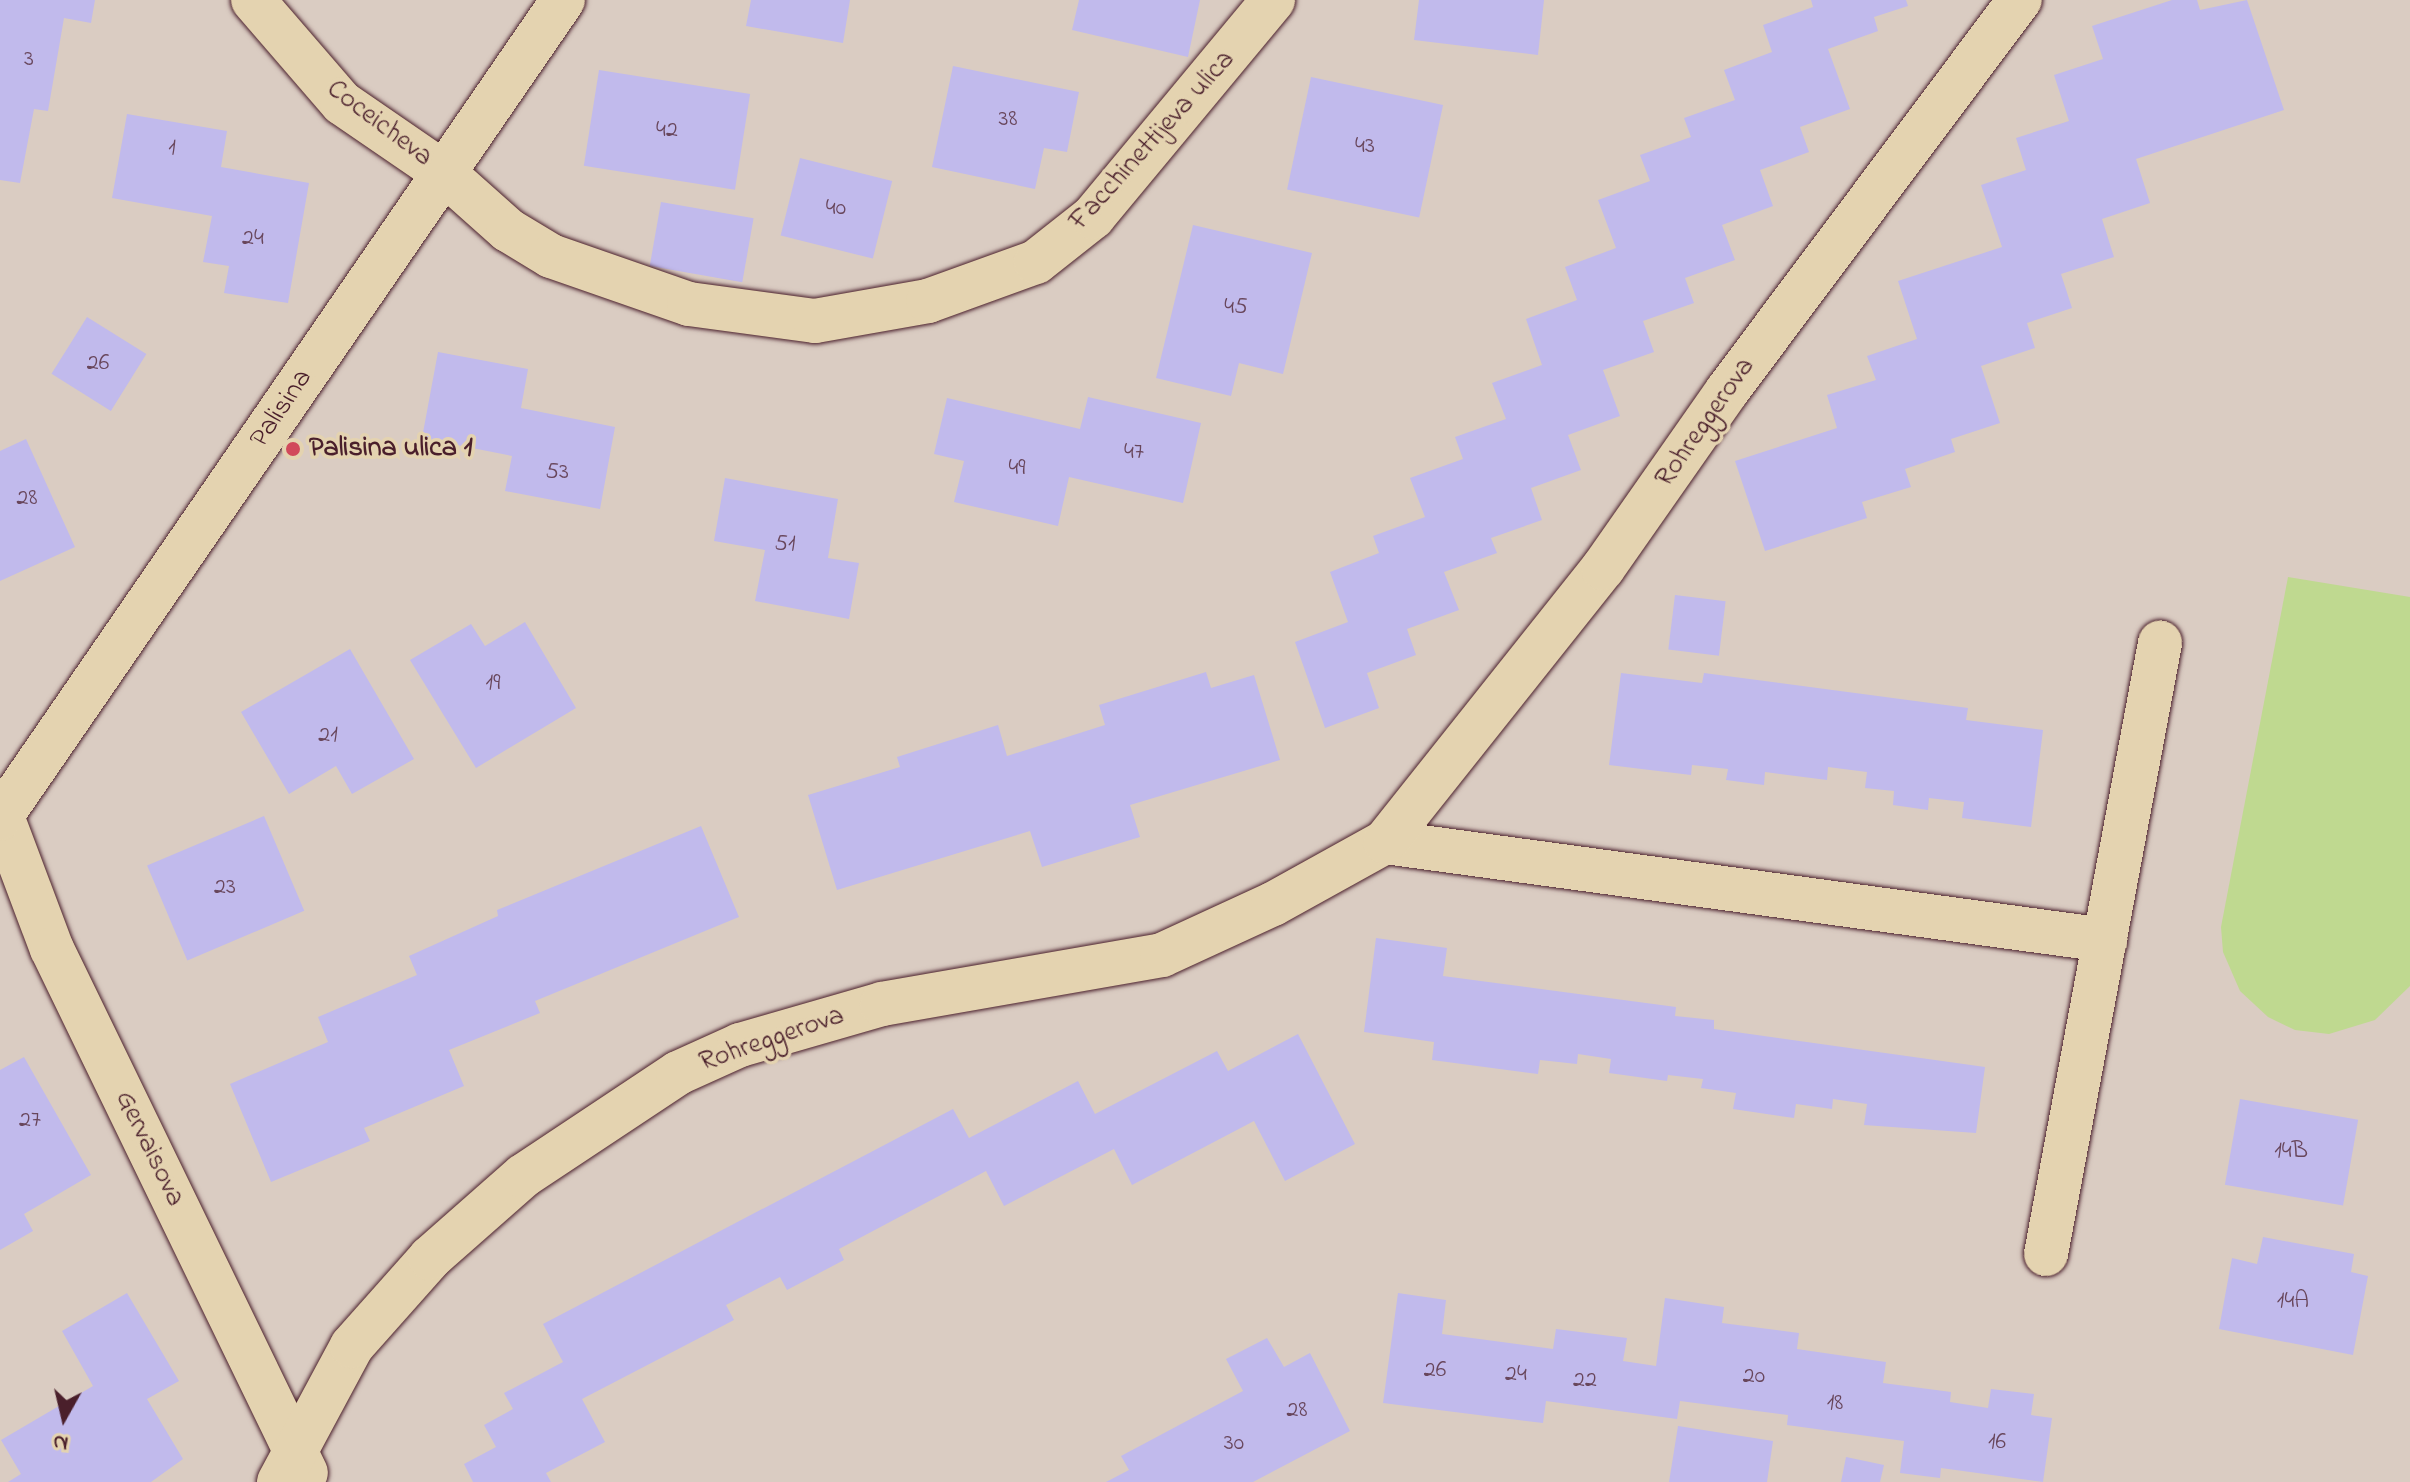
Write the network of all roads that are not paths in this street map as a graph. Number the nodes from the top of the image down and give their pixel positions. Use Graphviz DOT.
graph roads {
  1 [pos="253,0"];
  2 [pos="563,0"];
  3 [pos="1273,0"];
  4 [pos="2020,0"];
  5 [pos="444,173"];
  6 [pos="2160,643"];
  7 [pos="1,815"];
  8 [pos="1385,842"];
  9 [pos="2105,940"];
  10 [pos="2046,1254"];
  11 [pos="296,1473"];
  1 -- 5 [label="street, Coceicheva"];
  2 -- 5 [label="street, Palisina"];
  3 -- 5 [label="street, Facchinettijeva ulica"];
  4 -- 8 [label="street, Rohreggerova"];
  5 -- 7 [label="street, Palisina"];
  6 -- 9 [label="street"];
  7 -- 11 [label="street, Gervaisova"];
  8 -- 9 [label="street"];
  8 -- 11 [label="street, Rohreggerova"];
  9 -- 10 [label="street"];
}
